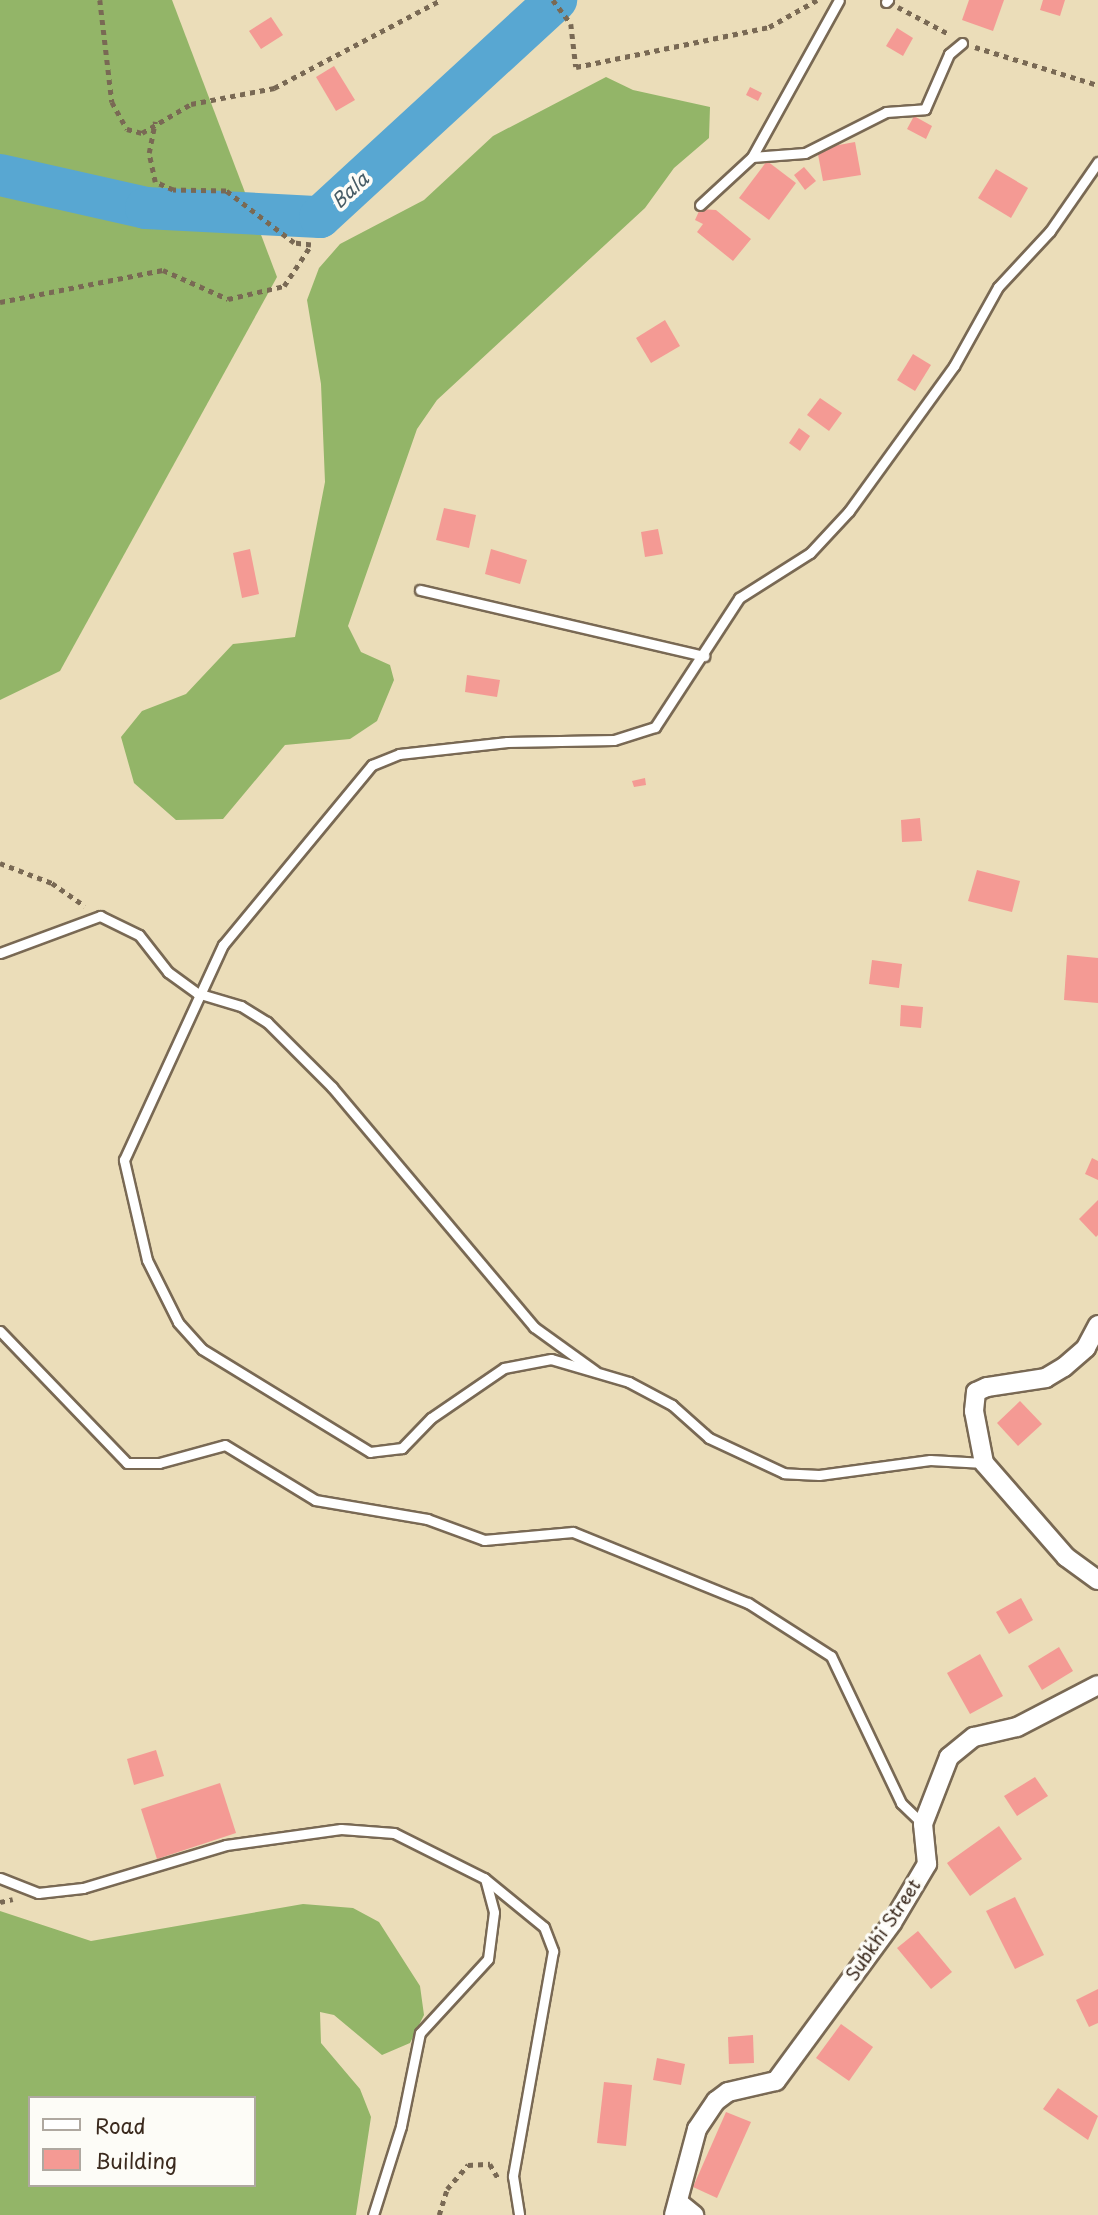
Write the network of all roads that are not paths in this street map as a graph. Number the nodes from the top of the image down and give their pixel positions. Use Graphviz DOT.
graph roads {
  1 [pos="839,0"];
  2 [pos="962,43"];
  3 [pos="752,157"];
  4 [pos="1098,162"];
  5 [pos="700,205"];
  6 [pos="420,590"];
  7 [pos="704,656"];
  8 [pos="0,953"];
  9 [pos="197,993"];
  10 [pos="1098,1325"];
  11 [pos="0,1331"];
  12 [pos="602,1377"];
  13 [pos="984,1463"];
  14 [pos="1098,1580"];
  15 [pos="1098,1685"];
  16 [pos="923,1824"];
  17 [pos="0,1878"];
  18 [pos="484,1878"];
  19 [pos="676,2208"];
  20 [pos="373,2215"];
  21 [pos="519,2215"];
  22 [pos="694,2215"];
  1 -- 3 [label="lane"];
  2 -- 3 [label="lane"];
  3 -- 5 [label="lane"];
  4 -- 7 [label="lane"];
  6 -- 7 [label="lane"];
  7 -- 9 [label="lane"];
  8 -- 9 [label="lane"];
  9 -- 12 [label="lane"];
  9 -- 12 [label="lane"];
  10 -- 13 [label="street"];
  11 -- 16 [label="lane"];
  12 -- 13 [label="lane"];
  13 -- 14 [label="street"];
  15 -- 16 [label="street, Subkhi Street"];
  16 -- 19 [label="street, Subkhi Street"];
  17 -- 18 [label="lane"];
  18 -- 20 [label="lane"];
  18 -- 21 [label="lane"];
  19 -- 22 [label="street"];
}
